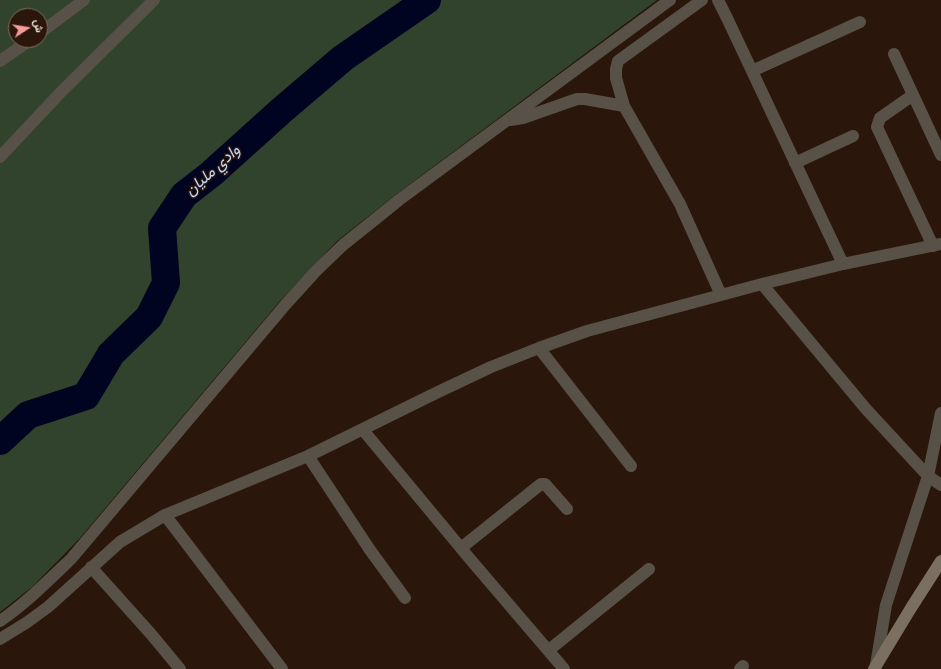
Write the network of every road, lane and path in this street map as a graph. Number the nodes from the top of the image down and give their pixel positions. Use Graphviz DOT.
graph roads {
  1 [pos="84,0"];
  2 [pos="154,0"];
  3 [pos="670,0"];
  4 [pos="702,0"];
  5 [pos="718,0"];
  6 [pos="860,22"];
  7 [pos="48,27"];
  8 [pos="19,48"];
  9 [pos="894,54"];
  10 [pos="0,61"];
  11 [pos="752,71"];
  12 [pos="913,95"];
  13 [pos="624,106"];
  14 [pos="506,121"];
  15 [pos="853,136"];
  16 [pos="941,155"];
  17 [pos="0,157"];
  18 [pos="795,163"];
  19 [pos="937,245"];
  20 [pos="843,264"];
  21 [pos="762,284"];
  22 [pos="721,295"];
  23 [pos="538,348"];
  24 [pos="941,413"];
  25 [pos="363,430"];
  26 [pos="308,456"];
  27 [pos="632,466"];
  28 [pos="928,476"];
  29 [pos="941,485"];
  30 [pos="567,509"];
  31 [pos="165,515"];
  32 [pos="461,548"];
  33 [pos="941,561"];
  34 [pos="91,567"];
  35 [pos="649,569"];
  36 [pos="404,598"];
  37 [pos="0,621"];
  38 [pos="0,639"];
  39 [pos="549,650"];
  40 [pos="875,667"];
  41 [pos="180,669"];
  42 [pos="282,669"];
  43 [pos="564,669"];
  1 -- 7 [label="street"];
  2 -- 17 [label="street"];
  3 -- 14 [label="street"];
  4 -- 13 [label="street"];
  5 -- 11 [label="street"];
  6 -- 11 [label="street"];
  8 -- 10 [label="street"];
  9 -- 12 [label="street"];
  11 -- 18 [label="street"];
  12 -- 16 [label="street"];
  12 -- 19 [label="street"];
  13 -- 14 [label="street"];
  13 -- 22 [label="street"];
  14 -- 37 [label="street"];
  15 -- 18 [label="street"];
  18 -- 20 [label="street"];
  19 -- 20 [label="street"];
  20 -- 21 [label="street"];
  21 -- 22 [label="street"];
  21 -- 28 [label="street"];
  22 -- 23 [label="street"];
  23 -- 25 [label="street"];
  23 -- 27 [label="street"];
  24 -- 28 [label="street"];
  25 -- 26 [label="street"];
  25 -- 32 [label="street"];
  26 -- 31 [label="street"];
  26 -- 36 [label="street"];
  28 -- 29 [label="street"];
  28 -- 40 [label="street"];
  30 -- 32 [label="street"];
  31 -- 34 [label="street"];
  31 -- 42 [label="street"];
  32 -- 39 [label="street"];
  33 -- 40 [label="main road"];
  34 -- 38 [label="street"];
  34 -- 41 [label="street"];
  35 -- 39 [label="street"];
  39 -- 43 [label="street"];
}
